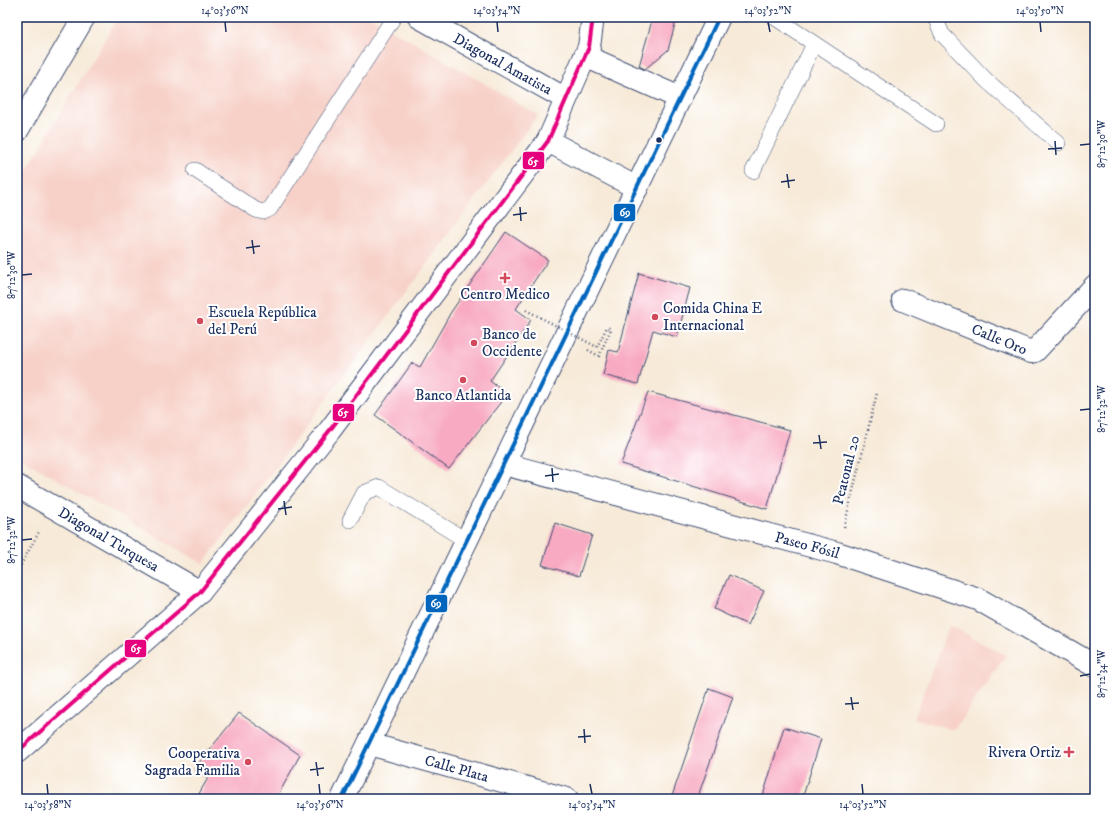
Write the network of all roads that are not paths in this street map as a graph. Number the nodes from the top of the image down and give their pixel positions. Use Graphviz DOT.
graph roads {
  1 [pos="84,17"];
  2 [pos="394,17"];
  3 [pos="419,17"];
  4 [pos="594,17"];
  5 [pos="719,17"];
  6 [pos="774,17"];
  7 [pos="935,17"];
  8 [pos="814,44"];
  9 [pos="585,56"];
  10 [pos="566,98"];
  11 [pos="680,98"];
  12 [pos="936,124"];
  13 [pos="17,131"];
  14 [pos="548,141"];
  15 [pos="1058,143"];
  16 [pos="195,170"];
  17 [pos="753,170"];
  18 [pos="637,188"];
  19 [pos="1095,286"];
  20 [pos="903,300"];
  21 [pos="504,464"];
  22 [pos="17,486"];
  23 [pos="350,520"];
  24 [pos="467,541"];
  25 [pos="200,592"];
  26 [pos="1095,666"];
  27 [pos="369,744"];
  28 [pos="17,752"];
  29 [pos="342,799"];
  30 [pos="567,799"];
  1 -- 13 [label="street"];
  2 -- 16 [label="lane"];
  3 -- 10 [label="street, Diagonal Amatista"];
  4 -- 9 [label="street"];
  5 -- 11 [label="street"];
  6 -- 8 [label="lane"];
  7 -- 15 [label="lane"];
  8 -- 12 [label="lane"];
  8 -- 17 [label="lane"];
  9 -- 10 [label="street"];
  9 -- 11 [label="street"];
  10 -- 14 [label="street"];
  11 -- 18 [label="street"];
  14 -- 18 [label="street"];
  14 -- 25 [label="street"];
  18 -- 21 [label="street"];
  19 -- 20 [label="street, Calle Oro"];
  21 -- 24 [label="street"];
  21 -- 26 [label="street, Paseo Fósil"];
  22 -- 25 [label="street, Diagonal Turquesa"];
  23 -- 24 [label="lane"];
  24 -- 27 [label="street"];
  25 -- 28 [label="street"];
  27 -- 29 [label="street"];
  27 -- 30 [label="street, Calle Plata"];
}
